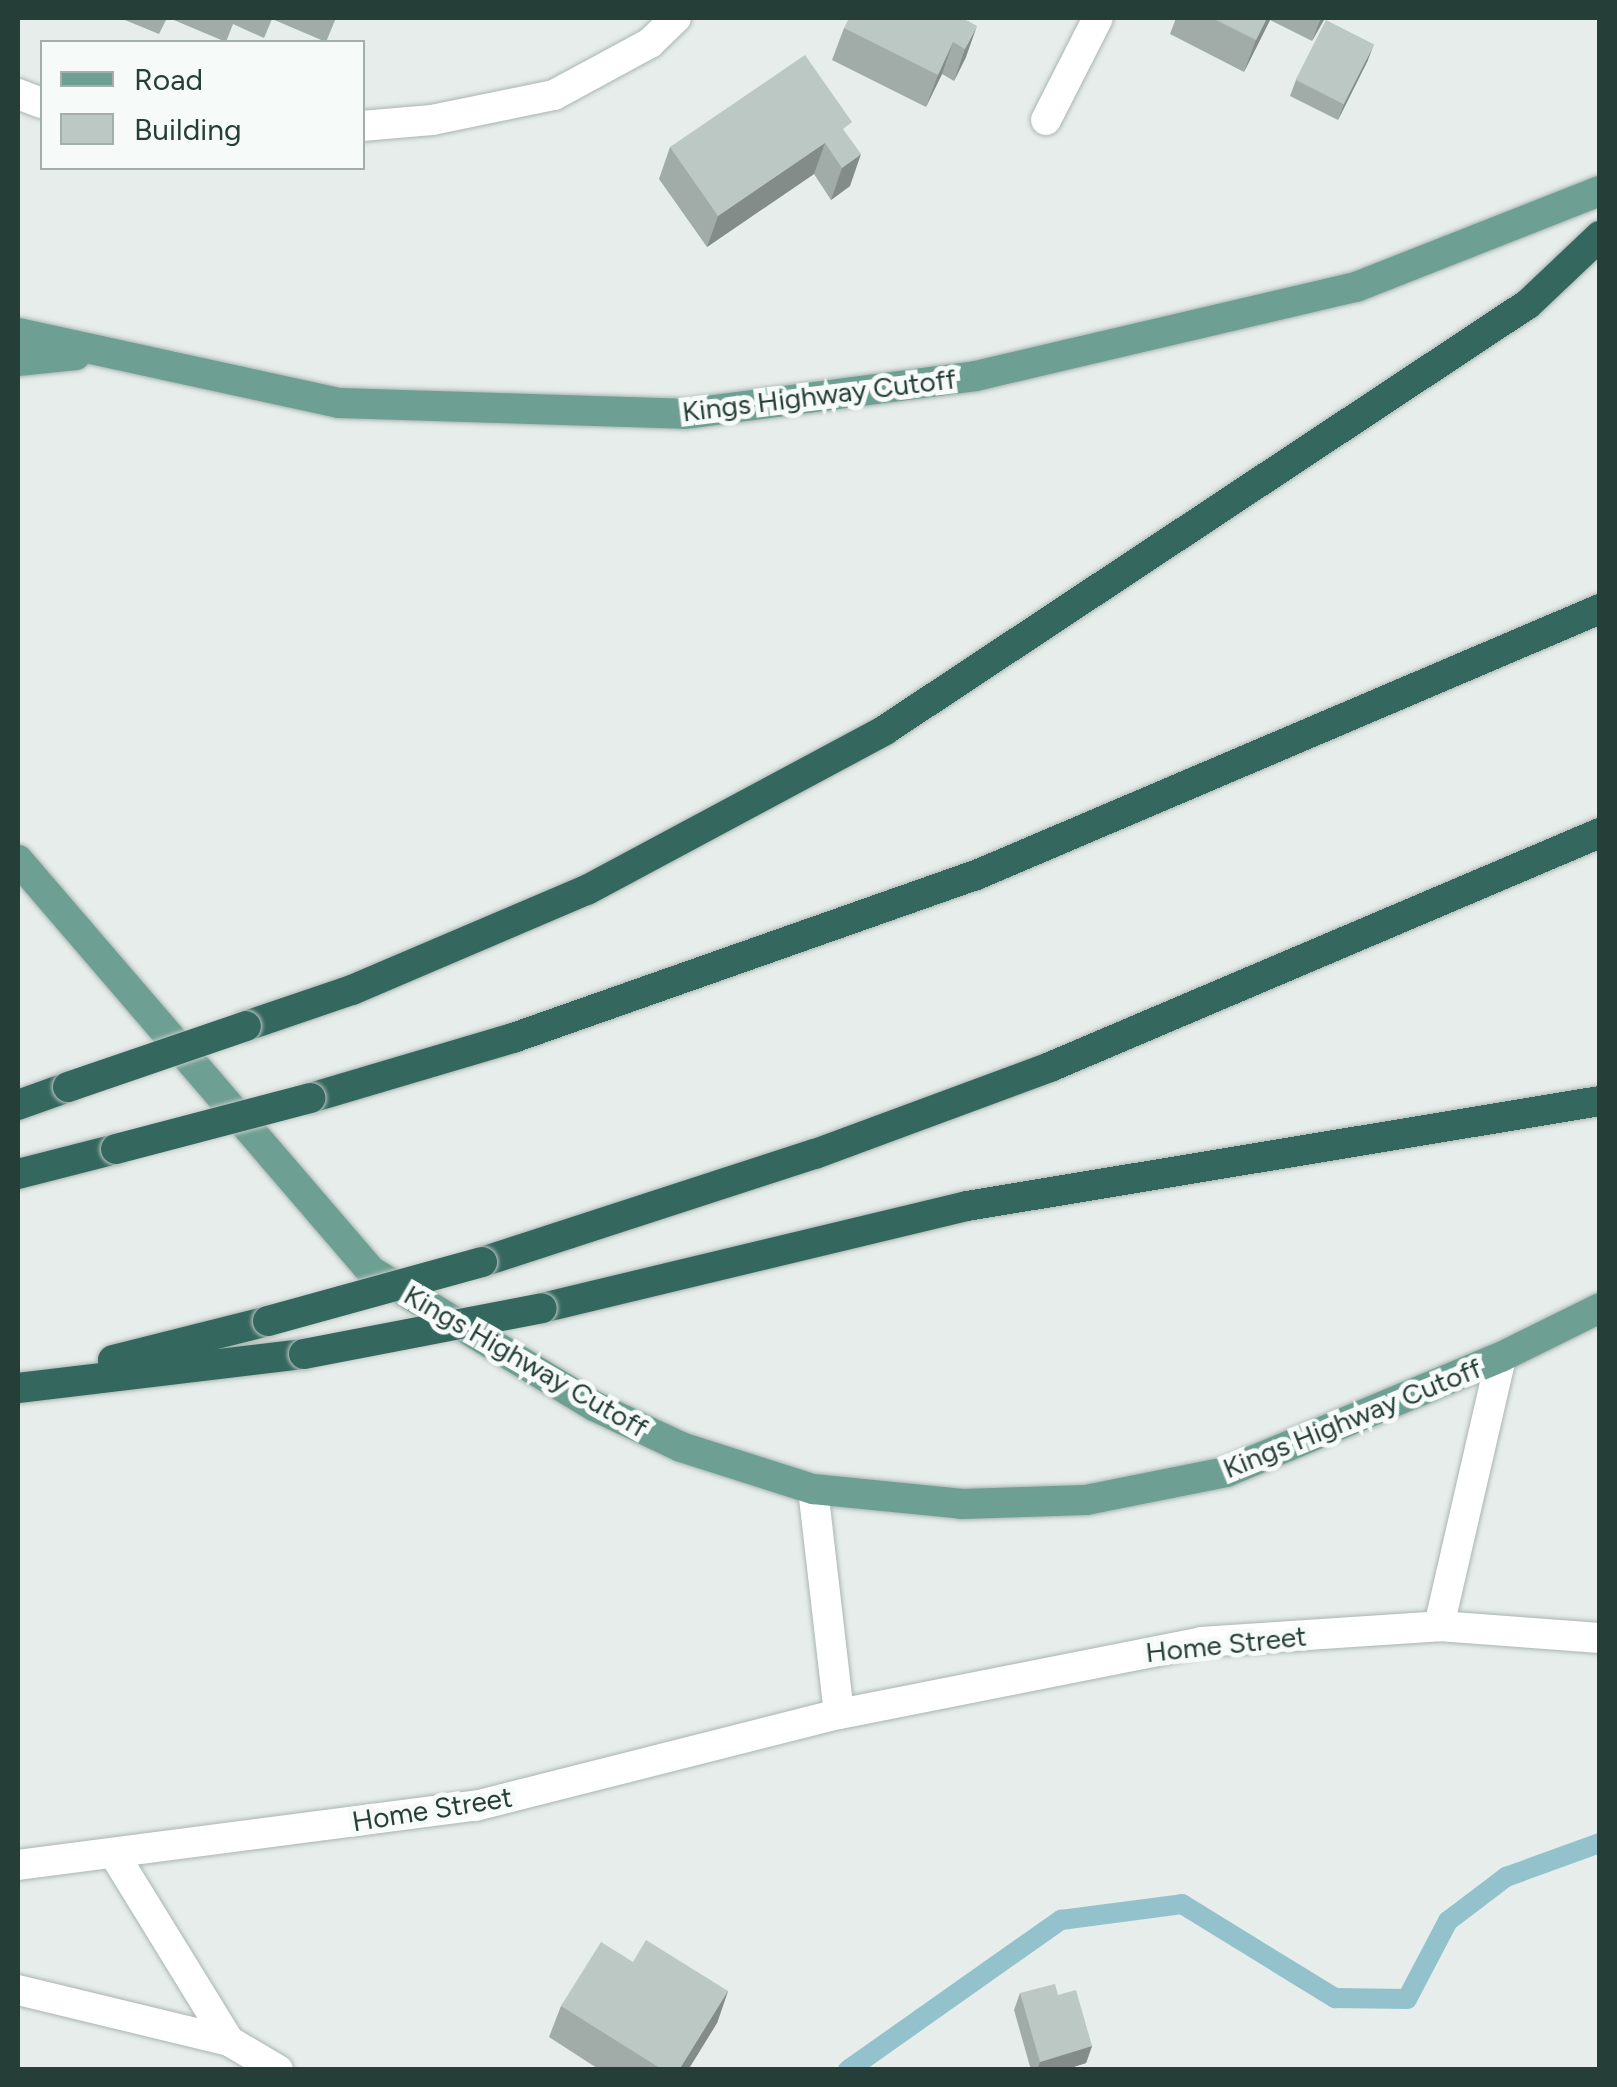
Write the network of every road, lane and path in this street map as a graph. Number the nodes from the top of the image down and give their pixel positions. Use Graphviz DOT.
graph roads {
  1 [pos="676,18"];
  2 [pos="1098,18"];
  3 [pos="1046,120"];
  4 [pos="365,126"];
  5 [pos="1600,191"];
  6 [pos="1600,236"];
  7 [pos="18,333"];
  8 [pos="104,352"];
  9 [pos="18,361"];
  10 [pos="1600,609"];
  11 [pos="1600,833"];
  12 [pos="18,860"];
  13 [pos="1600,1101"];
  14 [pos="18,1105"];
  15 [pos="18,1174"];
  16 [pos="1600,1308"];
  17 [pos="1500,1357"];
  18 [pos="18,1386"];
  19 [pos="813,1489"];
  20 [pos="1439,1626"];
  21 [pos="1600,1638"];
  22 [pos="839,1714"];
  23 [pos="114,1854"];
  24 [pos="18,1865"];
  25 [pos="18,1990"];
  26 [pos="229,2041"];
  27 [pos="278,2070"];
  1 -- 4 [label="street"];
  2 -- 3 [label="street"];
  5 -- 8 [label="main road, Kings Highway Cutoff"];
  6 -- 14 [label="highway, bridge"];
  7 -- 8 [label="main road, Kings Highway Cutoff"];
  8 -- 9 [label="main road"];
  10 -- 15 [label="highway, bridge"];
  11 -- 18 [label="highway, bridge"];
  12 -- 19 [label="main road, Kings Highway Cutoff"];
  13 -- 18 [label="highway, bridge"];
  16 -- 17 [label="main road, Kings Highway Cutoff"];
  17 -- 19 [label="main road, Kings Highway Cutoff"];
  17 -- 20 [label="street"];
  19 -- 22 [label="street"];
  20 -- 21 [label="street, Home Street"];
  20 -- 22 [label="street, Home Street"];
  22 -- 23 [label="street, Home Street"];
  23 -- 24 [label="street, Home Street"];
  23 -- 26 [label="street"];
  25 -- 26 [label="street"];
  26 -- 27 [label="street"];
}
